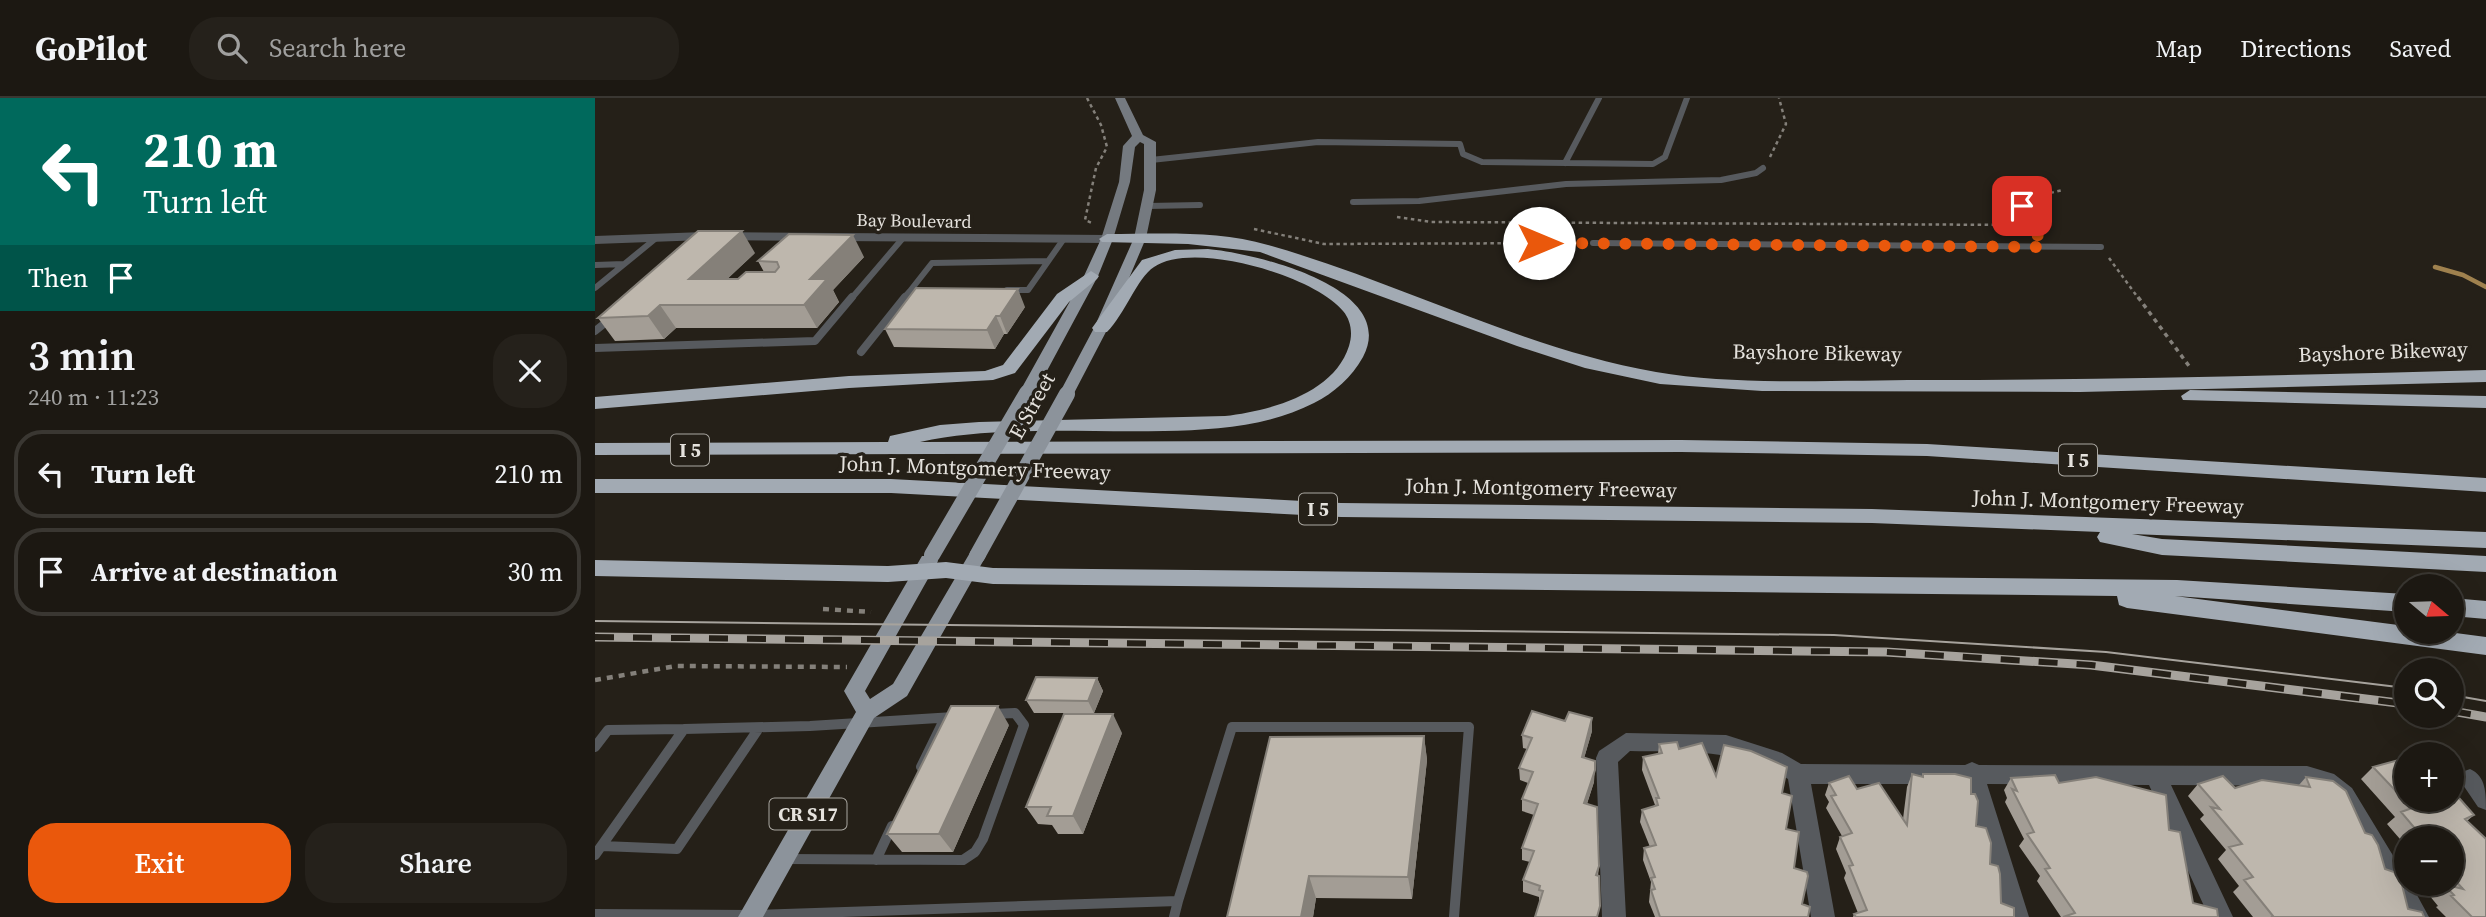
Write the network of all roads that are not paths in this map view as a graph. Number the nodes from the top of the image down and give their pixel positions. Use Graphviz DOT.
graph roads {
  1 [pos="1120,98"];
  2 [pos="1599,98"];
  3 [pos="1687,98"];
  4 [pos="1138,137"];
  5 [pos="1151,160"];
  6 [pos="1565,163"];
  7 [pos="1763,168"];
  8 [pos="1353,202"];
  9 [pos="1200,205"];
  10 [pos="1148,206"];
  11 [pos="903,238"];
  12 [pos="1140,238"];
  13 [pos="655,239"];
  14 [pos="1107,239"];
  15 [pos="595,240"];
  16 [pos="1063,240"];
  17 [pos="1593,243"];
  18 [pos="2101,247"];
  19 [pos="1048,261"];
  20 [pos="624,264"];
  21 [pos="595,265"];
  22 [pos="1091,276"];
  23 [pos="595,288"];
  24 [pos="1002,290"];
  25 [pos="910,291"];
  26 [pos="936,291"];
  27 [pos="615,314"];
  28 [pos="1101,328"];
  29 [pos="595,331"];
  30 [pos="595,348"];
  31 [pos="861,352"];
  32 [pos="2486,376"];
  33 [pos="2080,386"];
  34 [pos="2486,402"];
  35 [pos="595,403"];
  36 [pos="595,449"];
  37 [pos="841,450"];
  38 [pos="2482,484"];
  39 [pos="595,486"];
  40 [pos="2041,524"];
  41 [pos="2486,540"];
  42 [pos="928,563"];
  43 [pos="973,564"];
  44 [pos="2486,564"];
  45 [pos="595,568"];
  46 [pos="2049,586"];
  47 [pos="2394,602"];
  48 [pos="2464,608"];
  49 [pos="2486,610"];
  50 [pos="2486,646"];
  51 [pos="864,717"];
  52 [pos="945,718"];
  53 [pos="759,728"];
  54 [pos="684,729"];
  55 [pos="595,747"];
  56 [pos="1972,772"];
  57 [pos="1798,774"];
  58 [pos="2156,776"];
  59 [pos="916,777"];
  60 [pos="2470,779"];
  61 [pos="2486,800"];
  62 [pos="899,812"];
  63 [pos="599,851"];
  64 [pos="783,859"];
  65 [pos="876,860"];
  66 [pos="1178,901"];
  67 [pos="595,914"];
  68 [pos="627,914"];
  69 [pos="883,914"];
  70 [pos="750,916"];
  71 [pos="1174,917"];
  72 [pos="1454,917"];
  73 [pos="1614,917"];
  74 [pos="1823,917"];
  75 [pos="2017,917"];
  76 [pos="2221,917"];
  77 [pos="2417,917"];
  1 -- 4 [label="main road"];
  2 -- 6 [label="lane"];
  3 -- 6 [label="lane"];
  4 -- 5 [label="main road"];
  4 -- 14 [label="main road, E Street"];
  5 -- 6 [label="lane"];
  5 -- 10 [label="main road, E Street"];
  7 -- 8 [label="lane"];
  9 -- 10 [label="lane"];
  10 -- 12 [label="main road, E Street"];
  11 -- 13 [label="street, Bay Boulevard"];
  11 -- 16 [label="street, Bay Boulevard"];
  11 -- 30 [label="lane"];
  12 -- 14 [label="highway"];
  12 -- 28 [label="main road, E Street"];
  12 -- 33 [label="highway"];
  13 -- 15 [label="street, Bay Boulevard"];
  13 -- 20 [label="lane"];
  14 -- 16 [label="street, Bay Boulevard"];
  14 -- 22 [label="main road, E Street"];
  16 -- 19 [label="lane"];
  17 -- 18 [label="lane"];
  19 -- 24 [label="lane"];
  19 -- 25 [label="lane"];
  20 -- 21 [label="lane"];
  20 -- 23 [label="lane"];
  22 -- 35 [label="highway"];
  22 -- 42 [label="main road, E Street, bridge"];
  25 -- 26 [label="lane"];
  25 -- 31 [label="lane"];
  27 -- 29 [label="lane"];
  28 -- 37 [label="highway"];
  28 -- 43 [label="main road, E Street / CR S17, bridge"];
  32 -- 33 [label="highway"];
  33 -- 34 [label="highway"];
  36 -- 37 [label="highway, John J. Montgomery Freeway / I 5"];
  37 -- 38 [label="highway, John J. Montgomery Freeway / I 5"];
  39 -- 40 [label="highway, John J. Montgomery Freeway / I 5"];
  40 -- 41 [label="highway, John J. Montgomery Freeway / I 5"];
  40 -- 44 [label="highway"];
  42 -- 43 [label="highway"];
  42 -- 45 [label="highway"];
  42 -- 51 [label="main road, E Street"];
  43 -- 46 [label="highway"];
  43 -- 51 [label="main road, E Street / CR S17"];
  46 -- 47 [label="highway"];
  46 -- 50 [label="highway"];
  48 -- 49 [label="highway"];
  51 -- 52 [label="lane"];
  51 -- 53 [label="lane"];
  51 -- 64 [label="main road, E Street / CR S17"];
  52 -- 59 [label="lane"];
  52 -- 65 [label="lane"];
  53 -- 54 [label="lane"];
  53 -- 63 [label="lane"];
  54 -- 55 [label="lane"];
  54 -- 63 [label="lane"];
  56 -- 57 [label="street"];
  56 -- 58 [label="street"];
  56 -- 75 [label="street"];
  57 -- 73 [label="street"];
  57 -- 74 [label="street"];
  58 -- 76 [label="street"];
  58 -- 77 [label="street"];
  60 -- 61 [label="street"];
  62 -- 65 [label="lane"];
  64 -- 65 [label="lane"];
  64 -- 70 [label="main road, E Street / CR S17"];
  66 -- 69 [label="lane"];
  66 -- 71 [label="lane"];
  66 -- 72 [label="lane"];
  67 -- 68 [label="lane"];
  68 -- 70 [label="lane"];
  69 -- 70 [label="lane"];
}
